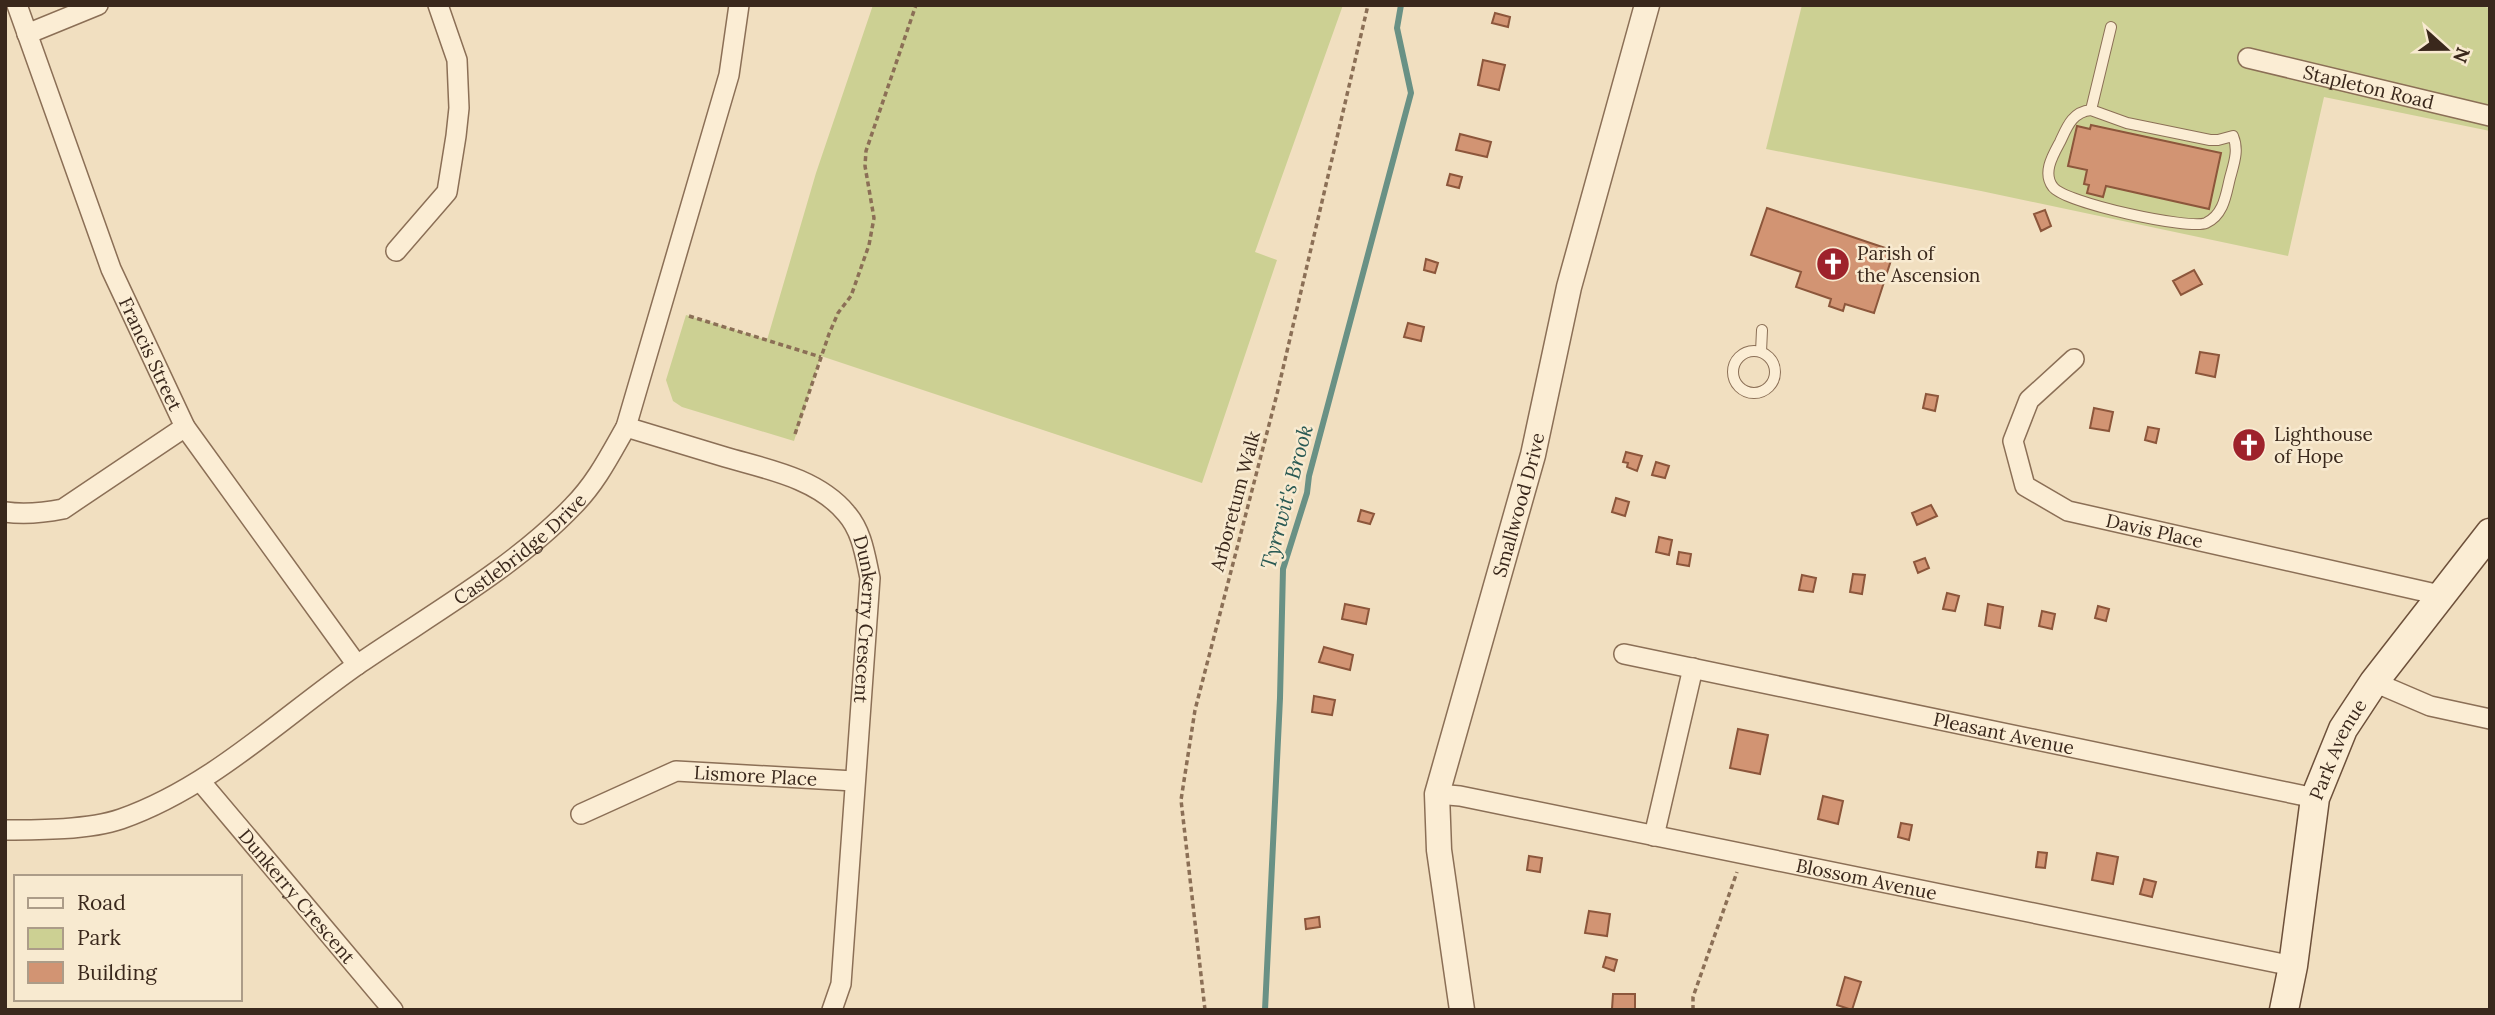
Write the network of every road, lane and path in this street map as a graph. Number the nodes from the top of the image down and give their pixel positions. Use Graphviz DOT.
graph roads {
  1 [pos="17,5"];
  2 [pos="98,5"];
  3 [pos="438,5"];
  4 [pos="739,5"];
  5 [pos="916,5"];
  6 [pos="1368,5"];
  7 [pos="1647,5"];
  8 [pos="2111,27"];
  9 [pos="27,34"];
  10 [pos="2248,58"];
  11 [pos="2091,110"];
  12 [pos="2490,116"];
  13 [pos="396,251"];
  14 [pos="689,317"];
  15 [pos="1762,330"];
  16 [pos="1761,352"];
  17 [pos="821,357"];
  18 [pos="2074,359"];
  19 [pos="185,427"];
  20 [pos="626,427"];
  21 [pos="795,435"];
  22 [pos="5,512"];
  23 [pos="2490,533"];
  24 [pos="2440,595"];
  25 [pos="1624,654"];
  26 [pos="357,665"];
  27 [pos="1693,668"];
  28 [pos="2374,682"];
  29 [pos="2490,719"];
  30 [pos="854,781"];
  31 [pos="201,782"];
  32 [pos="1437,794"];
  33 [pos="2315,798"];
  34 [pos="581,814"];
  35 [pos="5,830"];
  36 [pos="1654,836"];
  37 [pos="1744,854"];
  38 [pos="2293,966"];
  39 [pos="393,1010"];
  40 [pos="832,1010"];
  41 [pos="1205,1010"];
  42 [pos="1462,1010"];
  43 [pos="1693,1010"];
  44 [pos="2284,1010"];
  1 -- 9 [label="street, Francis Street"];
  2 -- 9 [label="street"];
  3 -- 13 [label="street"];
  4 -- 20 [label="street, Castlebridge Drive"];
  5 -- 17 [label="path"];
  6 -- 41 [label="path, Arboretum Walk"];
  7 -- 32 [label="street, Smallwood Drive"];
  8 -- 11 [label="lane"];
  9 -- 19 [label="street, Francis Street"];
  10 -- 12 [label="street, Stapleton Road"];
  11 -- 11 [label="lane"];
  14 -- 17 [label="path"];
  15 -- 16 [label="lane"];
  16 -- 16 [label="lane"];
  17 -- 21 [label="path"];
  18 -- 24 [label="street, Davis Place"];
  19 -- 22 [label="street"];
  19 -- 26 [label="street, Francis Street"];
  20 -- 26 [label="street, Castlebridge Drive"];
  20 -- 30 [label="street, Dunkerry Crescent"];
  23 -- 24 [label="main road, Park Avenue"];
  24 -- 28 [label="main road, Park Avenue"];
  25 -- 27 [label="street, Pleasant Avenue"];
  26 -- 31 [label="street, Castlebridge Drive"];
  27 -- 33 [label="street, Pleasant Avenue"];
  27 -- 36 [label="street"];
  28 -- 29 [label="street"];
  28 -- 33 [label="main road, Park Avenue"];
  30 -- 34 [label="street, Lismore Place"];
  30 -- 40 [label="street, Dunkerry Crescent"];
  31 -- 35 [label="street, Castlebridge Drive"];
  31 -- 39 [label="street, Dunkerry Crescent"];
  32 -- 36 [label="street, Blossom Avenue"];
  32 -- 42 [label="street, Smallwood Drive"];
  33 -- 38 [label="main road, Park Avenue"];
  36 -- 37 [label="street, Blossom Avenue"];
  37 -- 38 [label="street, Blossom Avenue"];
  37 -- 43 [label="path"];
  38 -- 44 [label="main road, Park Avenue"];
}
